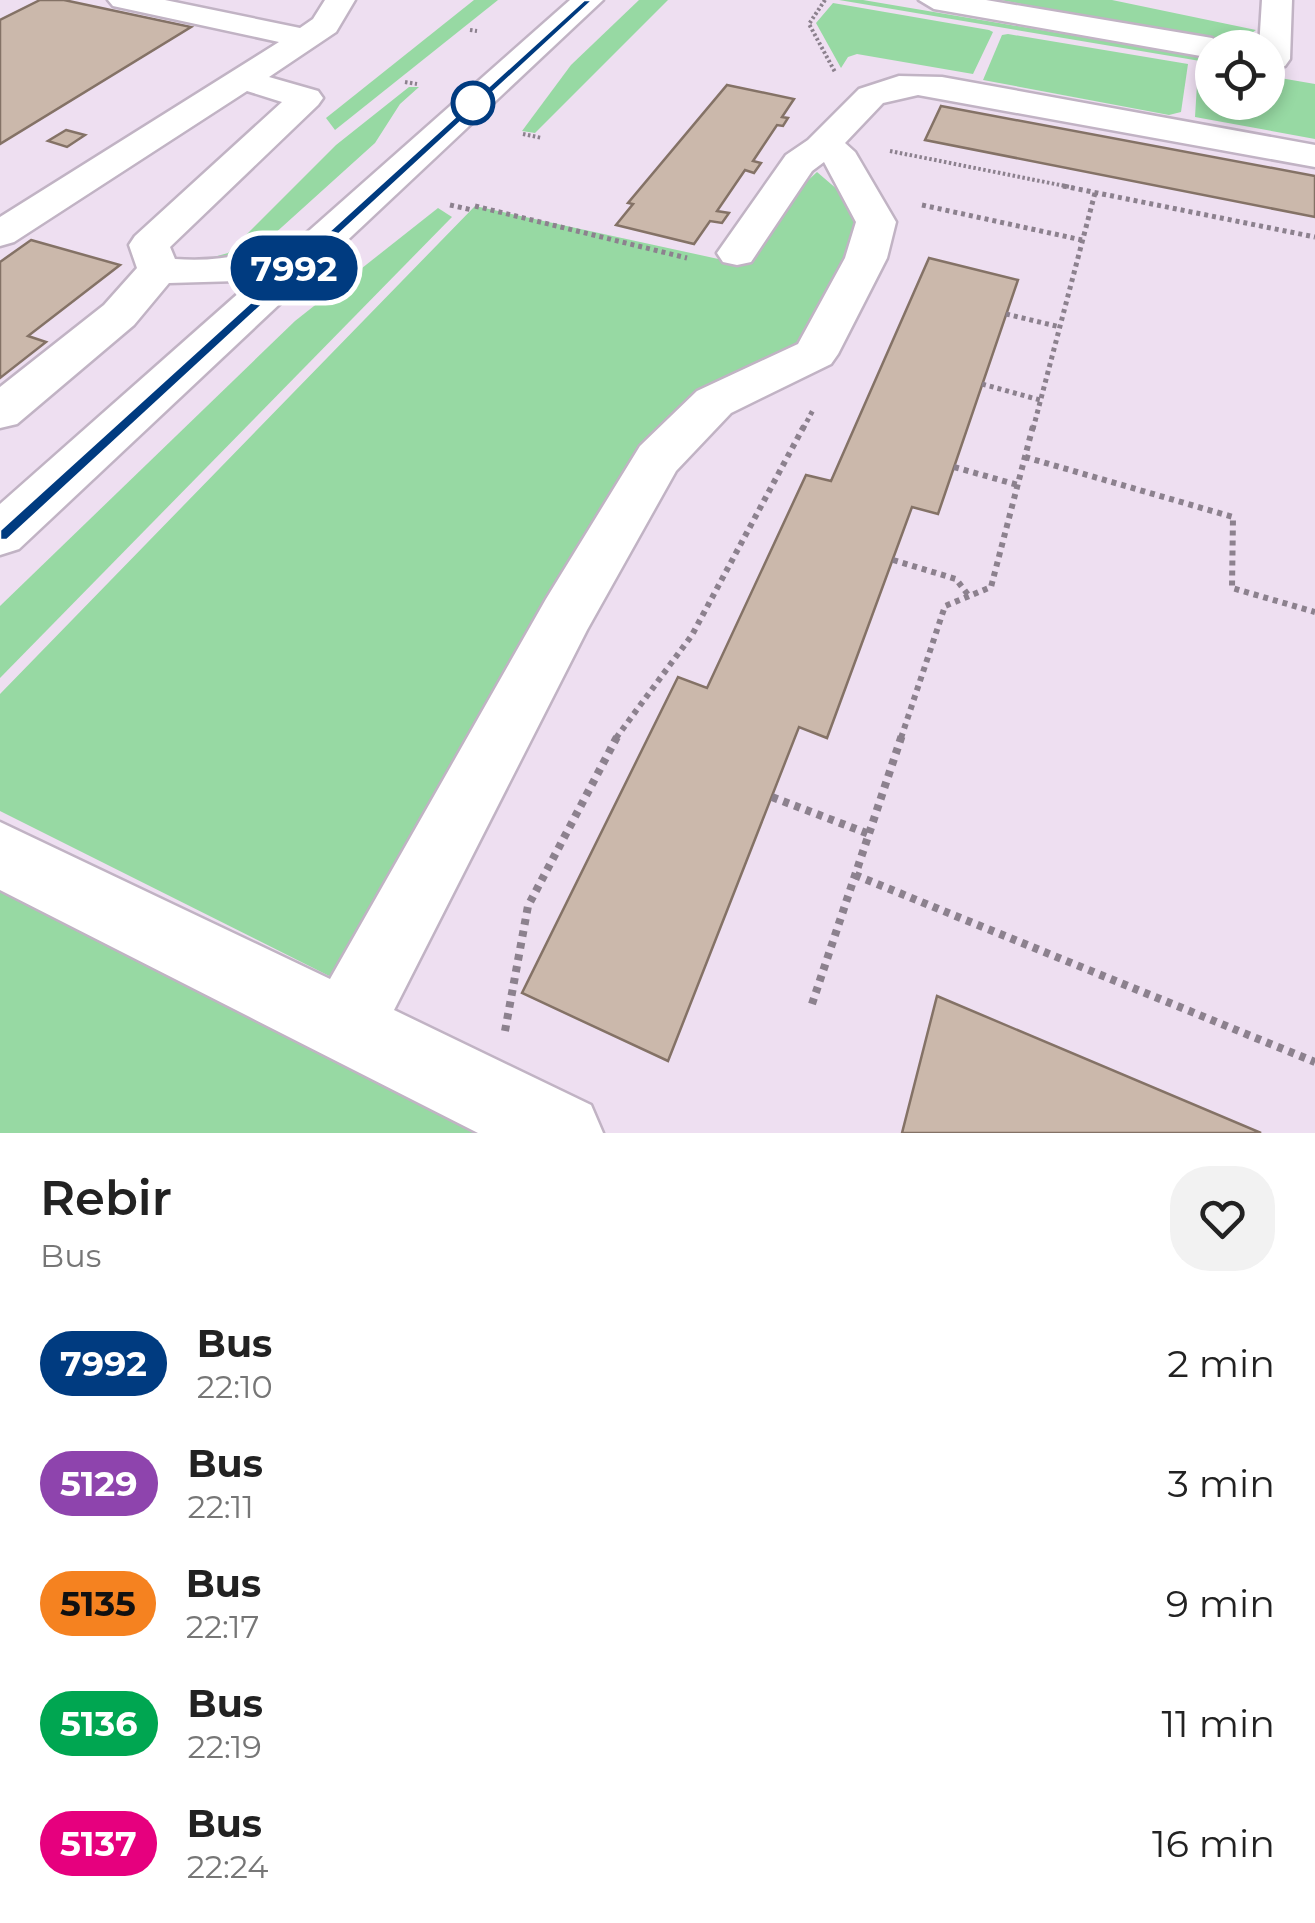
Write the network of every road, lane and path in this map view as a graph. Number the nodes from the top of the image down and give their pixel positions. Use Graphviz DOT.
graph roads {
  1 [pos="123,0"];
  2 [pos="340,0"];
  3 [pos="588,0"];
  4 [pos="824,0"];
  5 [pos="934,0"];
  6 [pos="1275,0"];
  7 [pos="470,30"];
  8 [pos="1278,30"];
  9 [pos="478,31"];
  10 [pos="306,39"];
  11 [pos="1195,45"];
  12 [pos="834,79"];
  13 [pos="247,81"];
  14 [pos="405,82"];
  15 [pos="418,84"];
  16 [pos="523,134"];
  17 [pos="542,138"];
  18 [pos="825,143"];
  19 [pos="1315,156"];
  20 [pos="1095,192"];
  21 [pos="908,202"];
  22 [pos="450,205"];
  23 [pos="0,234"];
  24 [pos="1315,237"];
  25 [pos="1082,240"];
  26 [pos="316,248"];
  27 [pos="718,256"];
  28 [pos="158,269"];
  29 [pos="1006,314"];
  30 [pos="1060,327"];
  31 [pos="982,384"];
  32 [pos="1040,400"];
  33 [pos="815,406"];
  34 [pos="0,412"];
  35 [pos="1025,457"];
  36 [pos="954,467"];
  37 [pos="1018,485"];
  38 [pos="0,535"];
  39 [pos="892,560"];
  40 [pos="969,596"];
  41 [pos="1315,612"];
  42 [pos="772,796"];
  43 [pos="869,834"];
  44 [pos="0,854"];
  45 [pos="855,875"];
  46 [pos="812,1004"];
  47 [pos="347,1023"];
  48 [pos="1315,1062"];
  49 [pos="483,1092"];
  50 [pos="563,1133"];
  1 -- 10 [label="main road"];
  2 -- 10 [label="main road"];
  3 -- 26 [label="main road"];
  4 -- 12 [label="path"];
  5 -- 11 [label="main road"];
  6 -- 8 [label="main road"];
  7 -- 9 [label="path"];
  10 -- 13 [label="main road"];
  13 -- 23 [label="main road"];
  13 -- 28 [label="main road"];
  14 -- 15 [label="path"];
  16 -- 17 [label="path"];
  18 -- 19 [label="main road"];
  18 -- 20 [label="path"];
  18 -- 27 [label="main road"];
  18 -- 47 [label="main road"];
  20 -- 24 [label="path"];
  20 -- 25 [label="path"];
  21 -- 25 [label="path"];
  22 -- 27 [label="path"];
  25 -- 30 [label="path"];
  26 -- 28 [label="main road"];
  26 -- 38 [label="main road"];
  28 -- 34 [label="main road"];
  29 -- 30 [label="path"];
  30 -- 32 [label="path"];
  31 -- 32 [label="path"];
  32 -- 35 [label="path"];
  33 -- 49 [label="path"];
  35 -- 37 [label="path"];
  35 -- 41 [label="path"];
  36 -- 37 [label="path"];
  37 -- 40 [label="path"];
  39 -- 40 [label="path"];
  40 -- 43 [label="path"];
  42 -- 43 [label="path"];
  43 -- 45 [label="path"];
  44 -- 47 [label="main road"];
  45 -- 46 [label="path"];
  45 -- 48 [label="path"];
  47 -- 49 [label="main road"];
  49 -- 50 [label="main road"];
}
